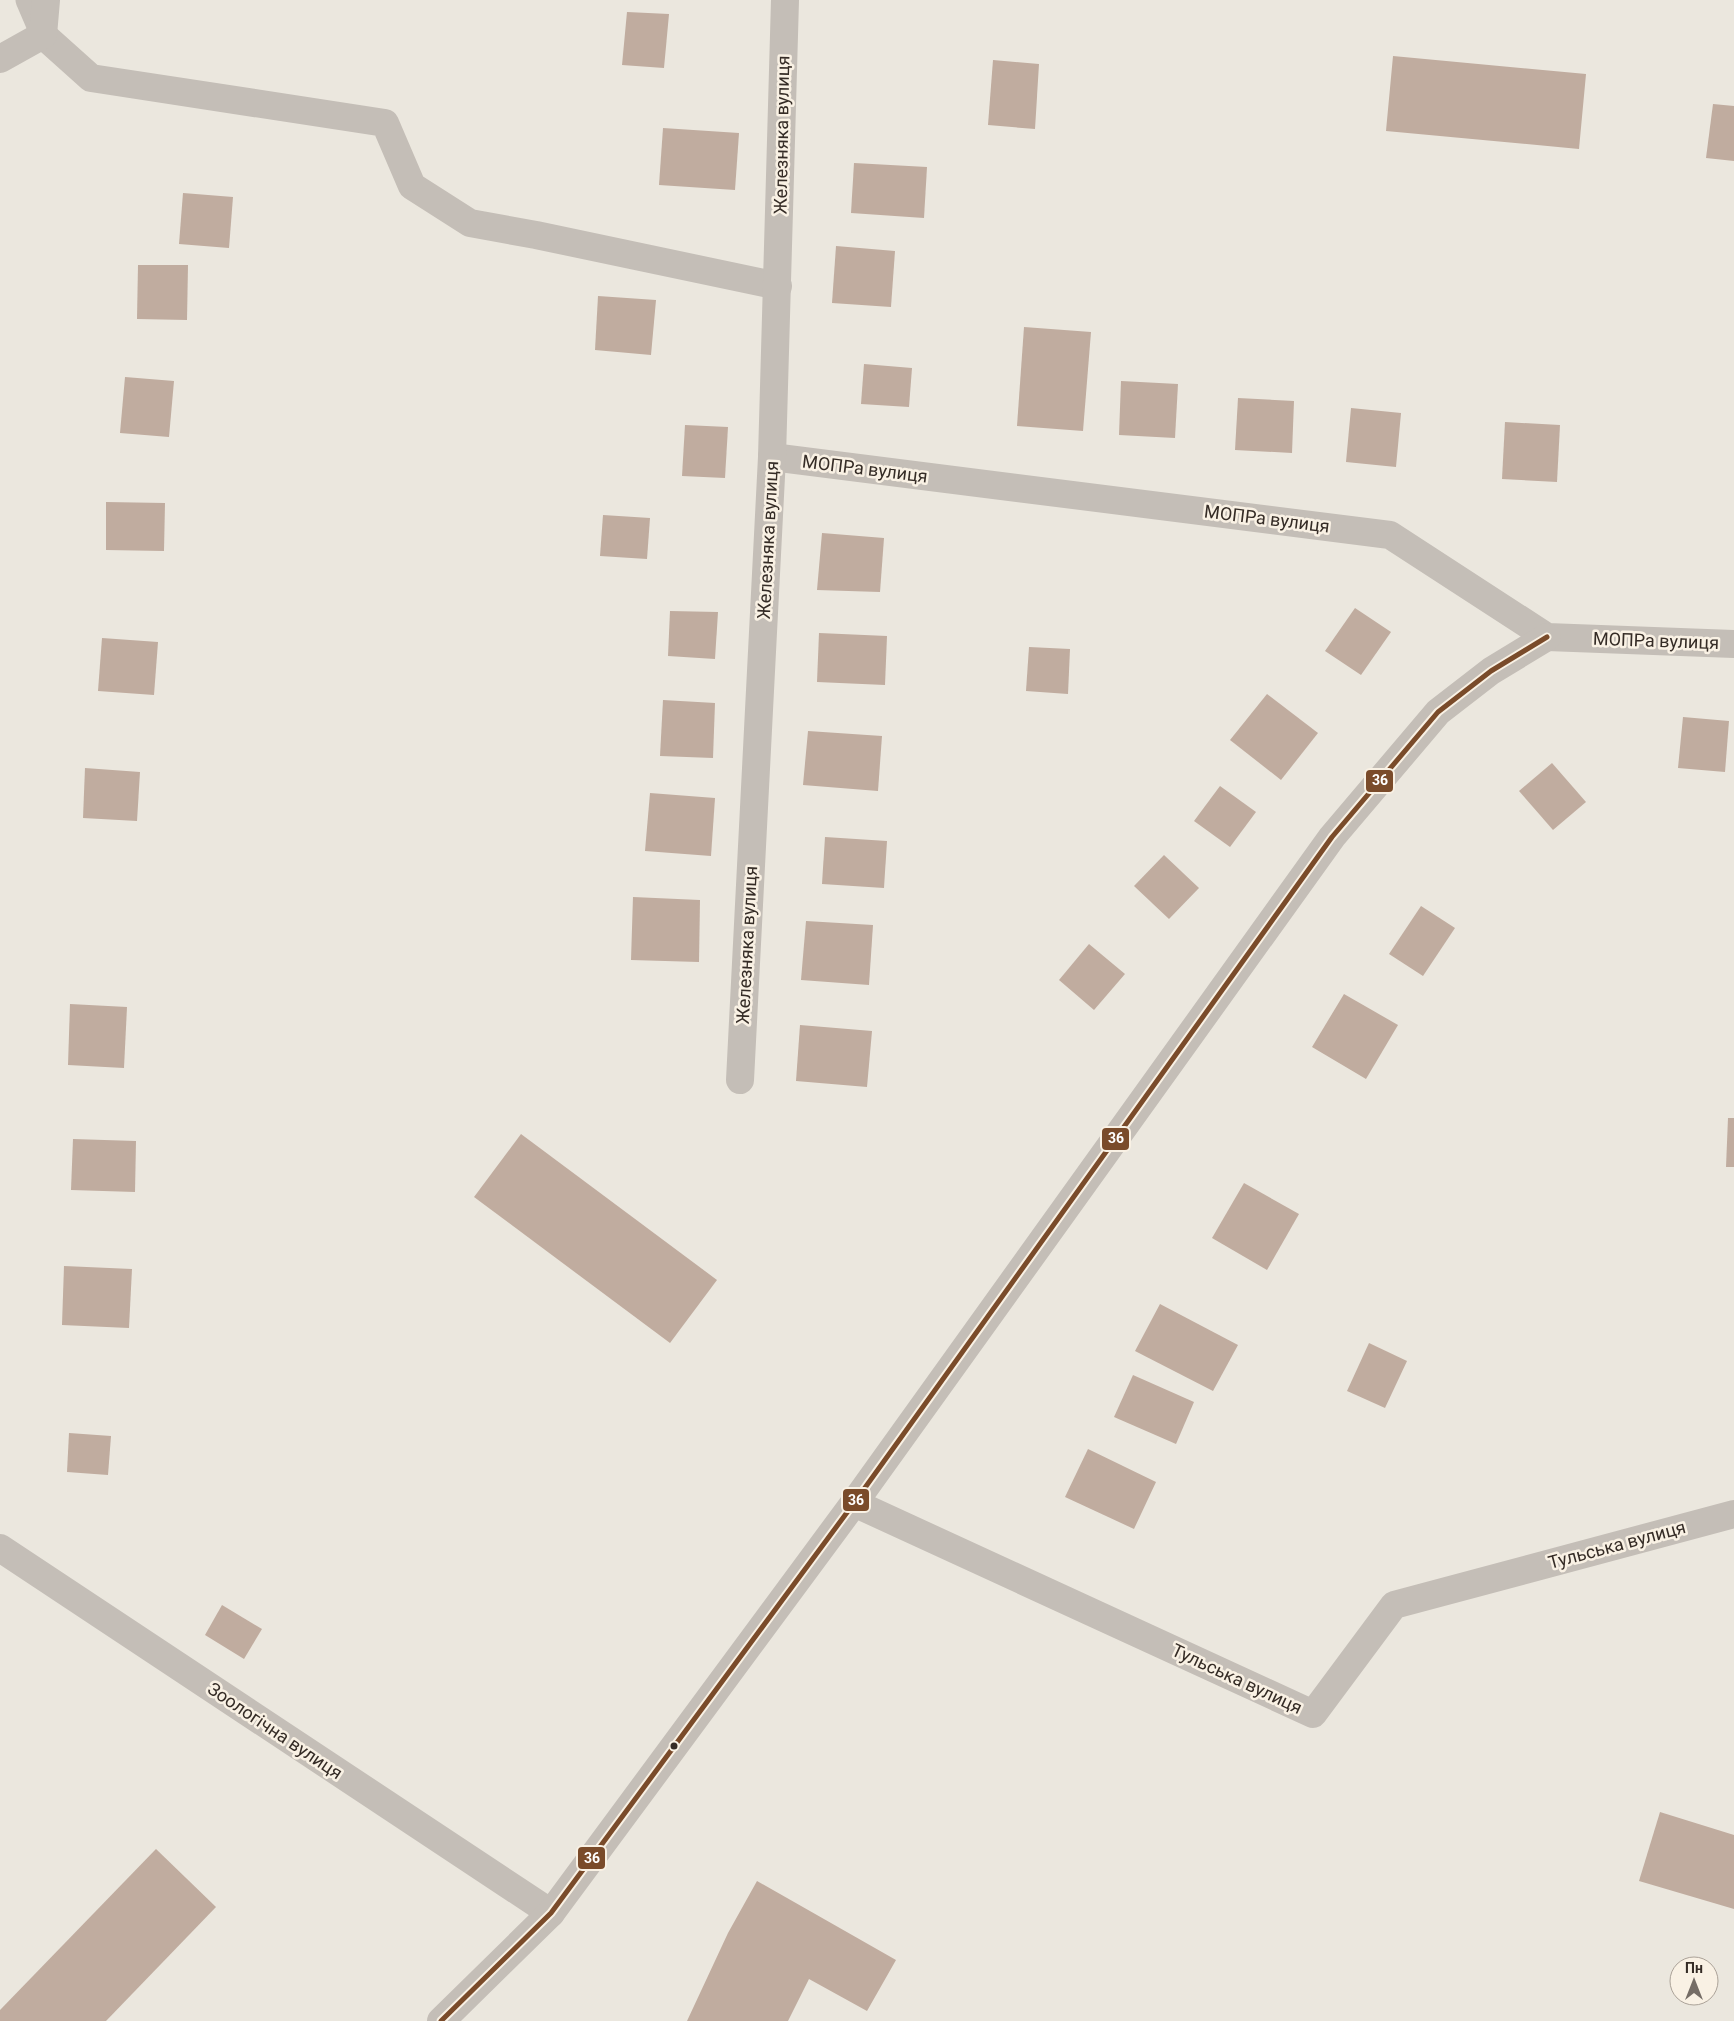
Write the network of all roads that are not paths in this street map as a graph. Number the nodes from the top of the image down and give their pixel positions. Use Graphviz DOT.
graph roads {
  1 [pos="28,0"];
  2 [pos="46,0"];
  3 [pos="785,0"];
  4 [pos="43,35"];
  5 [pos="0,59"];
  6 [pos="778,286"];
  7 [pos="772,457"];
  8 [pos="1547,637"];
  9 [pos="1734,644"];
  10 [pos="740,1080"];
  11 [pos="854,1503"];
  12 [pos="1734,1514"];
  13 [pos="0,1548"];
  14 [pos="551,1913"];
  15 [pos="441,2021"];
  1 -- 4 [label="lane"];
  2 -- 4 [label="street"];
  3 -- 6 [label="street, Железняка вулиця"];
  4 -- 5 [label="street"];
  4 -- 6 [label="street"];
  6 -- 7 [label="street, Железняка вулиця"];
  7 -- 8 [label="street, МОПРа вулиця"];
  7 -- 10 [label="street, Железняка вулиця"];
  8 -- 9 [label="street, МОПРа вулиця"];
  8 -- 11 [label="street"];
  11 -- 12 [label="street, Тульська вулиця"];
  11 -- 14 [label="street"];
  13 -- 14 [label="street, Зоологічна вулиця"];
  14 -- 15 [label="street"];
}
